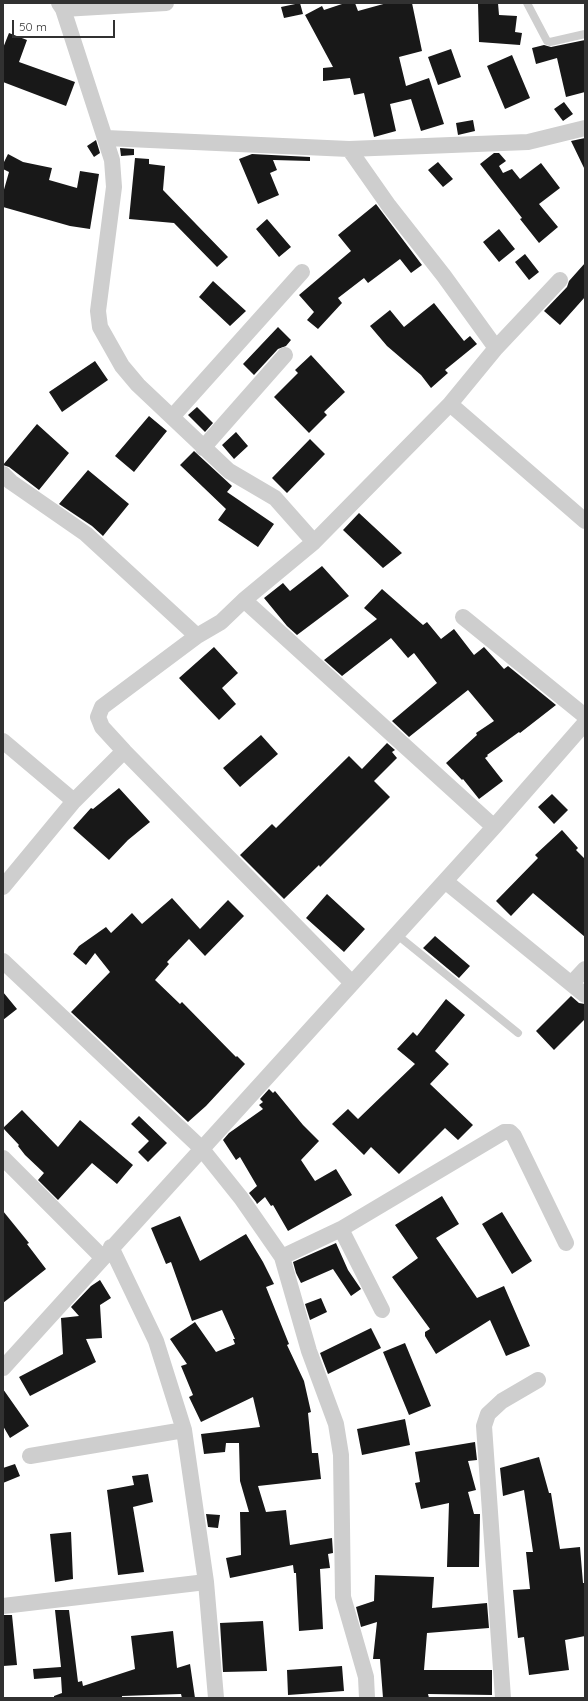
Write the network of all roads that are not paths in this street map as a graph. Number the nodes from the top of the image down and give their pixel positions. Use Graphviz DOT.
graph roads {
  1 [pos="166,3"];
  2 [pos="526,3"];
  3 [pos="61,6"];
  4 [pos="585,34"];
  5 [pos="585,128"];
  6 [pos="106,138"];
  7 [pos="349,149"];
  8 [pos="302,272"];
  9 [pos="560,280"];
  10 [pos="496,348"];
  11 [pos="285,355"];
  12 [pos="450,404"];
  13 [pos="172,417"];
  14 [pos="203,448"];
  15 [pos="6,482"];
  16 [pos="585,521"];
  17 [pos="314,542"];
  18 [pos="244,600"];
  19 [pos="463,617"];
  20 [pos="197,636"];
  21 [pos="585,716"];
  22 [pos="585,722"];
  23 [pos="3,741"];
  24 [pos="124,751"];
  25 [pos="74,801"];
  26 [pos="494,827"];
  27 [pos="445,881"];
  28 [pos="3,887"];
  29 [pos="396,934"];
  30 [pos="3,961"];
  31 [pos="585,969"];
  32 [pos="352,983"];
  33 [pos="572,984"];
  34 [pos="585,995"];
  35 [pos="518,1033"];
  36 [pos="201,1148"];
  37 [pos="3,1158"];
  38 [pos="341,1229"];
  39 [pos="566,1243"];
  40 [pos="107,1252"];
  41 [pos="282,1257"];
  42 [pos="382,1310"];
  43 [pos="4,1364"];
  44 [pos="538,1380"];
  45 [pos="184,1430"];
  46 [pos="30,1456"];
  47 [pos="206,1582"];
  48 [pos="3,1606"];
  49 [pos="216,1698"];
  50 [pos="367,1698"];
  51 [pos="503,1698"];
  1 -- 3 [label="street"];
  2 -- 4 [label="lane"];
  3 -- 6 [label="street"];
  5 -- 7 [label="street"];
  6 -- 7 [label="street"];
  6 -- 13 [label="street"];
  7 -- 10 [label="street"];
  8 -- 13 [label="street"];
  9 -- 10 [label="street"];
  10 -- 12 [label="street"];
  11 -- 14 [label="street"];
  12 -- 16 [label="street"];
  12 -- 17 [label="street"];
  13 -- 14 [label="street"];
  14 -- 17 [label="street"];
  15 -- 20 [label="street"];
  17 -- 18 [label="street"];
  18 -- 20 [label="street"];
  18 -- 26 [label="street"];
  19 -- 21 [label="street"];
  20 -- 24 [label="street"];
  22 -- 26 [label="street"];
  23 -- 25 [label="street"];
  24 -- 25 [label="street"];
  24 -- 32 [label="street"];
  25 -- 28 [label="street"];
  26 -- 27 [label="street"];
  27 -- 29 [label="street"];
  27 -- 33 [label="street"];
  29 -- 32 [label="street"];
  29 -- 35 [label="lane"];
  30 -- 36 [label="street"];
  31 -- 33 [label="street"];
  32 -- 36 [label="street"];
  33 -- 34 [label="street"];
  36 -- 40 [label="street"];
  36 -- 41 [label="street"];
  37 -- 40 [label="street"];
  38 -- 39 [label="street"];
  38 -- 41 [label="street"];
  38 -- 42 [label="street"];
  40 -- 43 [label="street"];
  40 -- 45 [label="street"];
  41 -- 50 [label="street"];
  44 -- 51 [label="street"];
  45 -- 46 [label="street"];
  45 -- 47 [label="street"];
  47 -- 48 [label="street"];
  47 -- 49 [label="street"];
}
